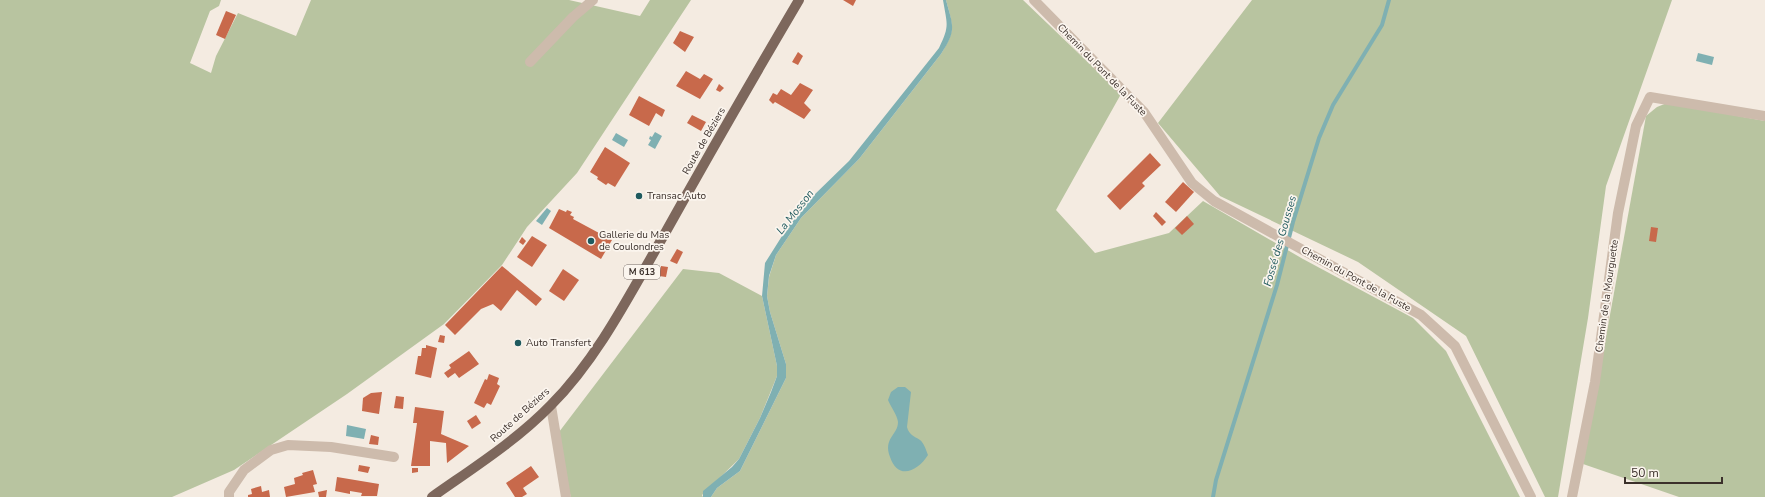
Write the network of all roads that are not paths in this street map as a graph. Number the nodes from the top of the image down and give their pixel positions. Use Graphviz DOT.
graph roads {
  1 [pos="593,0"];
  2 [pos="799,0"];
  3 [pos="1034,0"];
  4 [pos="530,62"];
  5 [pos="1765,116"];
  6 [pos="551,406"];
  7 [pos="394,457"];
  8 [pos="229,497"];
  9 [pos="432,497"];
  10 [pos="566,497"];
  11 [pos="1531,497"];
  12 [pos="1572,497"];
  1 -- 4 [label="street"];
  2 -- 6 [label="main road, Route de Béziers / M 613"];
  3 -- 11 [label="street, Chemin du Pont de la Fuste"];
  5 -- 12 [label="street, Chemin de la Mourguette"];
  6 -- 9 [label="main road, Route de Béziers / M 613"];
  6 -- 10 [label="street"];
  7 -- 8 [label="street"];
}
